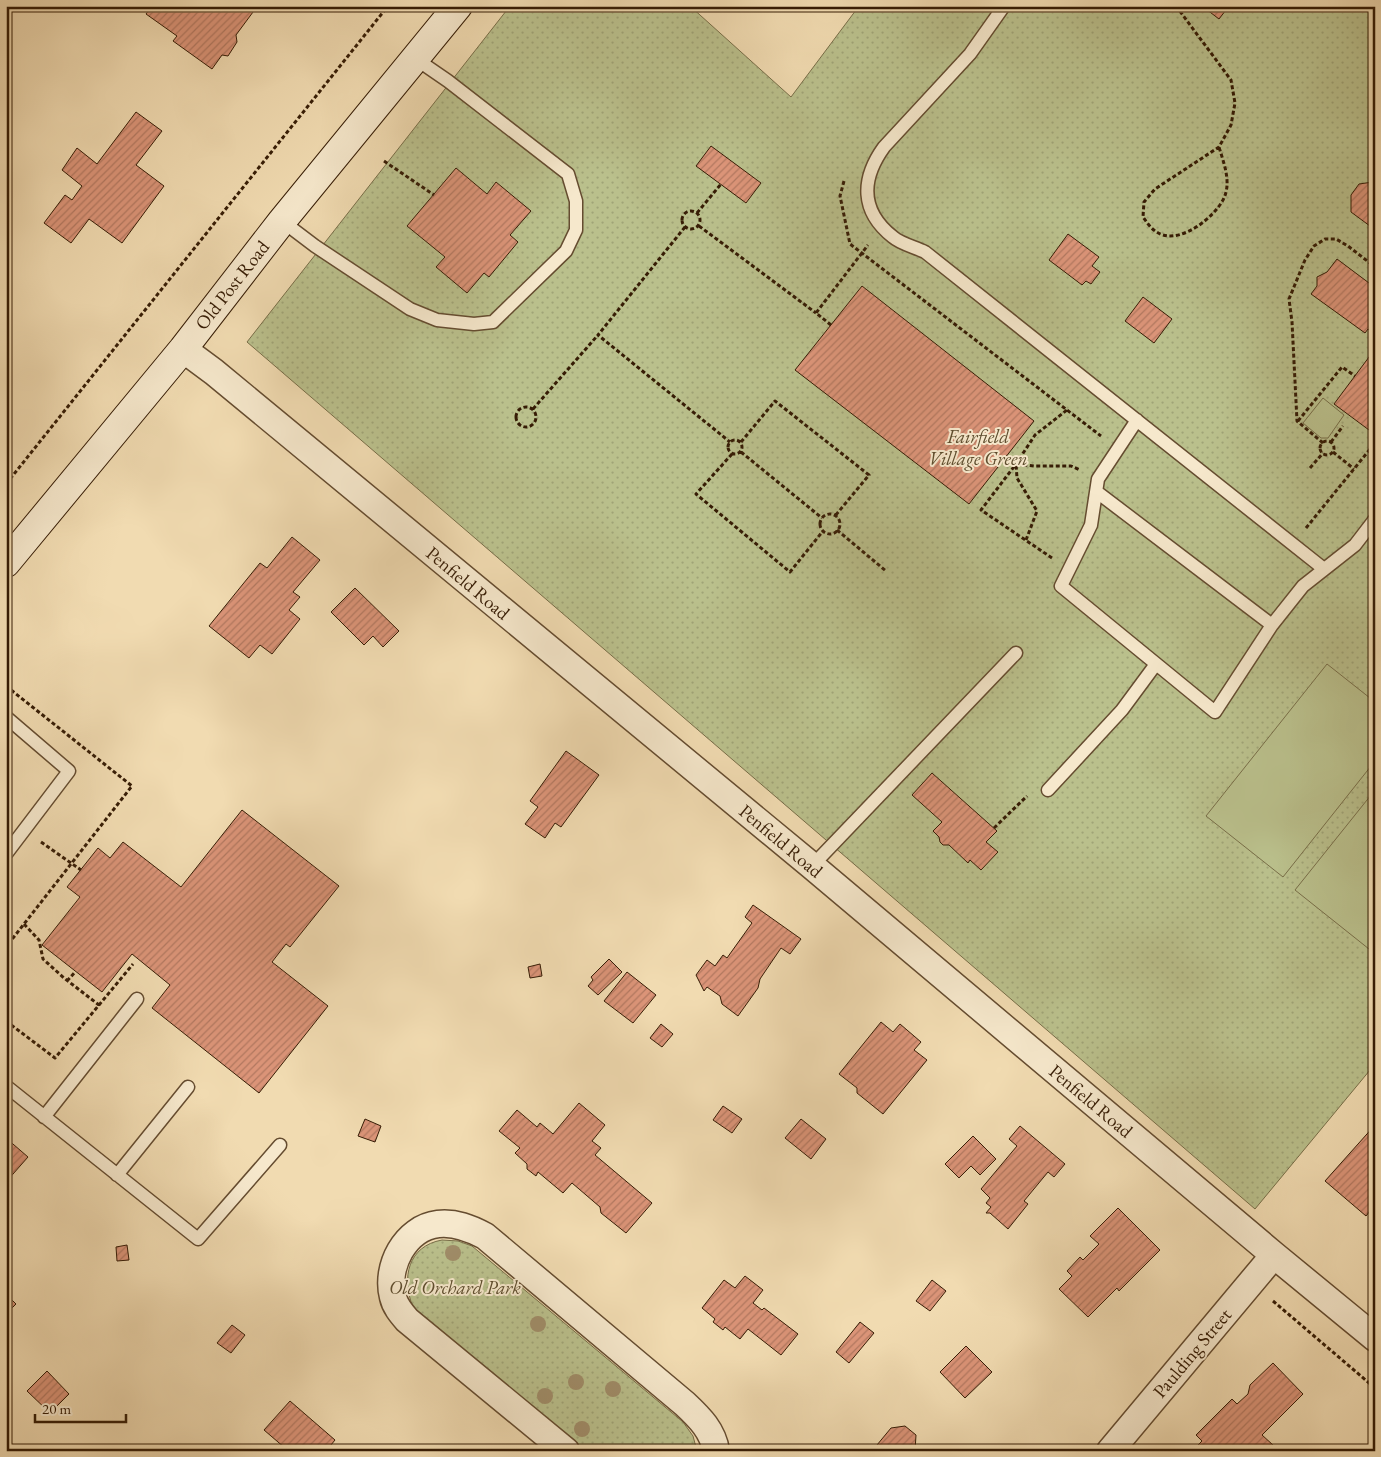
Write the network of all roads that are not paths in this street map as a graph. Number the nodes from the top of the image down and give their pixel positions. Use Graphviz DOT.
graph roads {
  1 [pos="458,6"];
  2 [pos="1004,6"];
  3 [pos="416,59"];
  4 [pos="282,221"];
  5 [pos="182,348"];
  6 [pos="1137,420"];
  7 [pos="1098,485"];
  8 [pos="1375,519"];
  9 [pos="6,563"];
  10 [pos="1324,569"];
  11 [pos="1272,625"];
  12 [pos="1016,653"];
  13 [pos="1156,664"];
  14 [pos="6,717"];
  15 [pos="1048,790"];
  16 [pos="6,854"];
  17 [pos="812,866"];
  18 [pos="137,998"];
  19 [pos="6,1086"];
  20 [pos="188,1087"];
  21 [pos="44,1117"];
  22 [pos="280,1145"];
  23 [pos="117,1175"];
  24 [pos="1274,1255"];
  25 [pos="1375,1338"];
  26 [pos="566,1451"];
  27 [pos="716,1451"];
  28 [pos="1110,1451"];
  1 -- 3 [label="street, Old Post Road"];
  2 -- 6 [label="lane"];
  3 -- 4 [label="street, Old Post Road"];
  3 -- 4 [label="lane"];
  4 -- 5 [label="street, Old Post Road"];
  5 -- 9 [label="street, Old Post Road"];
  5 -- 17 [label="street, Penfield Road"];
  6 -- 7 [label="lane"];
  6 -- 10 [label="lane"];
  7 -- 11 [label="lane"];
  7 -- 13 [label="lane"];
  8 -- 10 [label="lane"];
  10 -- 11 [label="lane"];
  11 -- 13 [label="lane"];
  12 -- 17 [label="lane"];
  13 -- 15 [label="lane"];
  14 -- 16 [label="lane"];
  17 -- 24 [label="street, Penfield Road"];
  18 -- 21 [label="lane"];
  19 -- 21 [label="lane"];
  20 -- 23 [label="lane"];
  21 -- 23 [label="lane"];
  22 -- 23 [label="lane"];
  24 -- 25 [label="street, Penfield Road"];
  24 -- 28 [label="street, Paulding Street"];
  26 -- 27 [label="street"];
}
